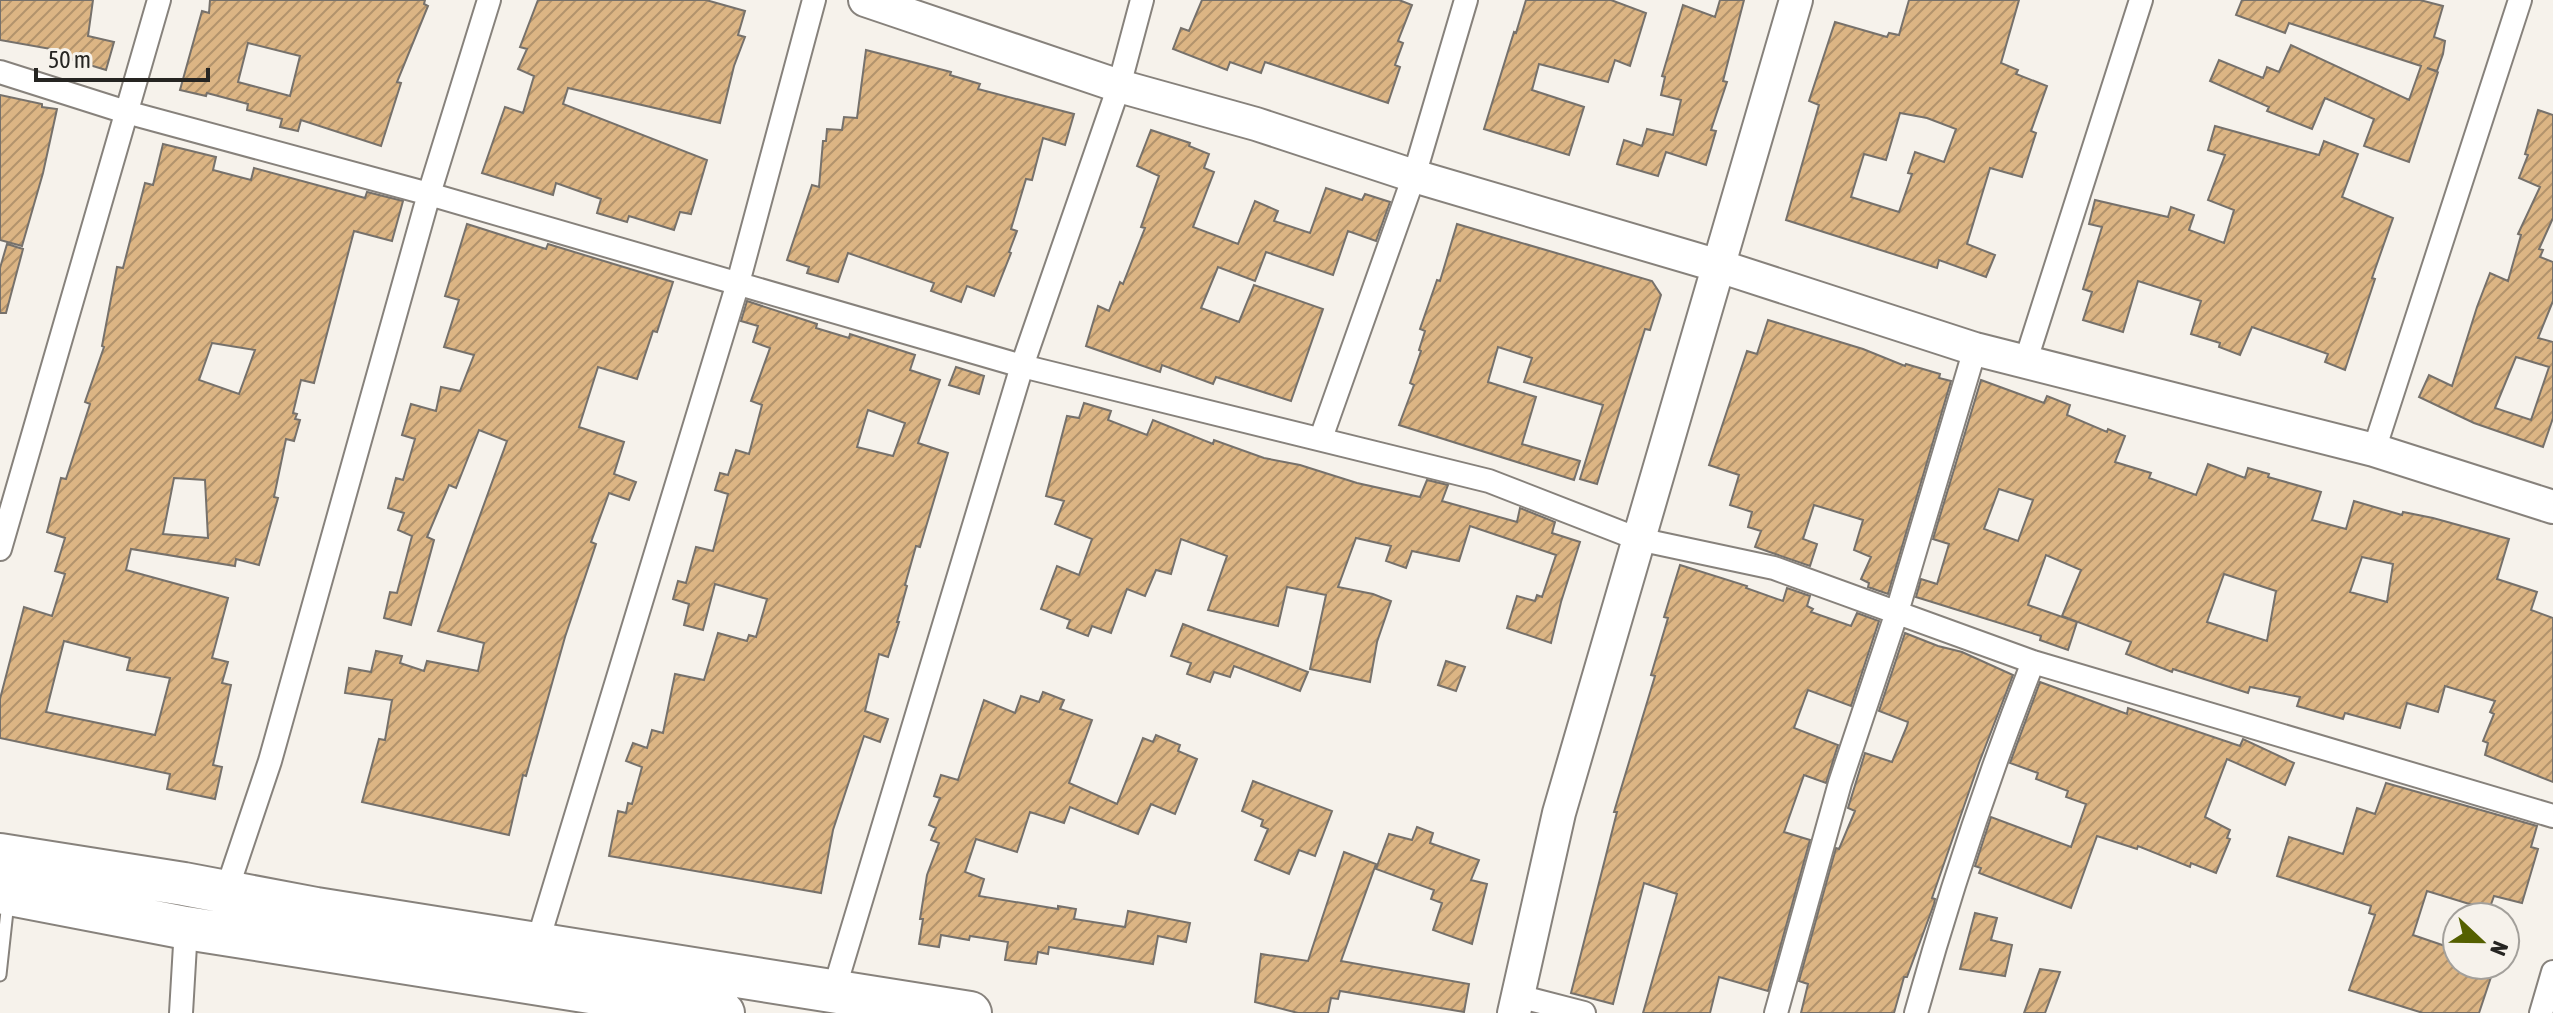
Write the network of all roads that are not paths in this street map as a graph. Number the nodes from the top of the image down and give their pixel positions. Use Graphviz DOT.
graph roads {
  1 [pos="159,0"];
  2 [pos="489,0"];
  3 [pos="814,0"];
  4 [pos="865,0"];
  5 [pos="1142,0"];
  6 [pos="1466,0"];
  7 [pos="1796,0"];
  8 [pos="2141,0"];
  9 [pos="2520,0"];
  10 [pos="0,72"];
  11 [pos="1119,86"];
  12 [pos="126,112"];
  13 [pos="1414,176"];
  14 [pos="429,194"];
  15 [pos="1719,266"];
  16 [pos="738,283"];
  17 [pos="1975,349"];
  18 [pos="2026,360"];
  19 [pos="1022,366"];
  20 [pos="1321,438"];
  21 [pos="2374,450"];
  22 [pos="2553,507"];
  23 [pos="1638,539"];
  24 [pos="0,549"];
  25 [pos="1897,612"];
  26 [pos="2033,662"];
  27 [pos="2553,816"];
  28 [pos="3,880"];
  29 [pos="226,892"];
  30 [pos="186,928"];
  31 [pos="537,944"];
  32 [pos="2553,972"];
  33 [pos="0,975"];
  34 [pos="834,990"];
  35 [pos="1516,1005"];
  36 [pos="624,1006"];
  37 [pos="181,1013"];
  38 [pos="723,1013"];
  39 [pos="970,1013"];
  40 [pos="1584,1013"];
  41 [pos="1776,1013"];
  42 [pos="1916,1013"];
  43 [pos="2541,1013"];
  1 -- 12 [label="street"];
  2 -- 14 [label="street"];
  3 -- 16 [label="street"];
  4 -- 11 [label="main road"];
  5 -- 11 [label="street"];
  6 -- 13 [label="street"];
  7 -- 15 [label="main road"];
  8 -- 18 [label="street"];
  9 -- 21 [label="street"];
  10 -- 12 [label="street"];
  11 -- 13 [label="main road"];
  11 -- 19 [label="street"];
  12 -- 14 [label="street"];
  12 -- 24 [label="street"];
  13 -- 15 [label="main road"];
  13 -- 20 [label="street"];
  14 -- 16 [label="street"];
  14 -- 29 [label="street"];
  15 -- 17 [label="main road"];
  15 -- 23 [label="main road"];
  16 -- 19 [label="street"];
  16 -- 31 [label="street"];
  17 -- 18 [label="main road"];
  17 -- 25 [label="street"];
  18 -- 21 [label="main road"];
  19 -- 20 [label="street"];
  19 -- 34 [label="street"];
  20 -- 23 [label="street"];
  21 -- 22 [label="main road"];
  23 -- 25 [label="street"];
  23 -- 35 [label="main road"];
  25 -- 26 [label="street"];
  25 -- 41 [label="street"];
  26 -- 27 [label="street"];
  26 -- 42 [label="street"];
  28 -- 29 [label="highway"];
  28 -- 30 [label="highway"];
  28 -- 33 [label="lane"];
  29 -- 31 [label="highway"];
  30 -- 36 [label="highway"];
  30 -- 37 [label="street"];
  31 -- 34 [label="highway"];
  32 -- 43 [label="street"];
  34 -- 39 [label="highway"];
  35 -- 40 [label="street"];
  36 -- 38 [label="highway"];
}
